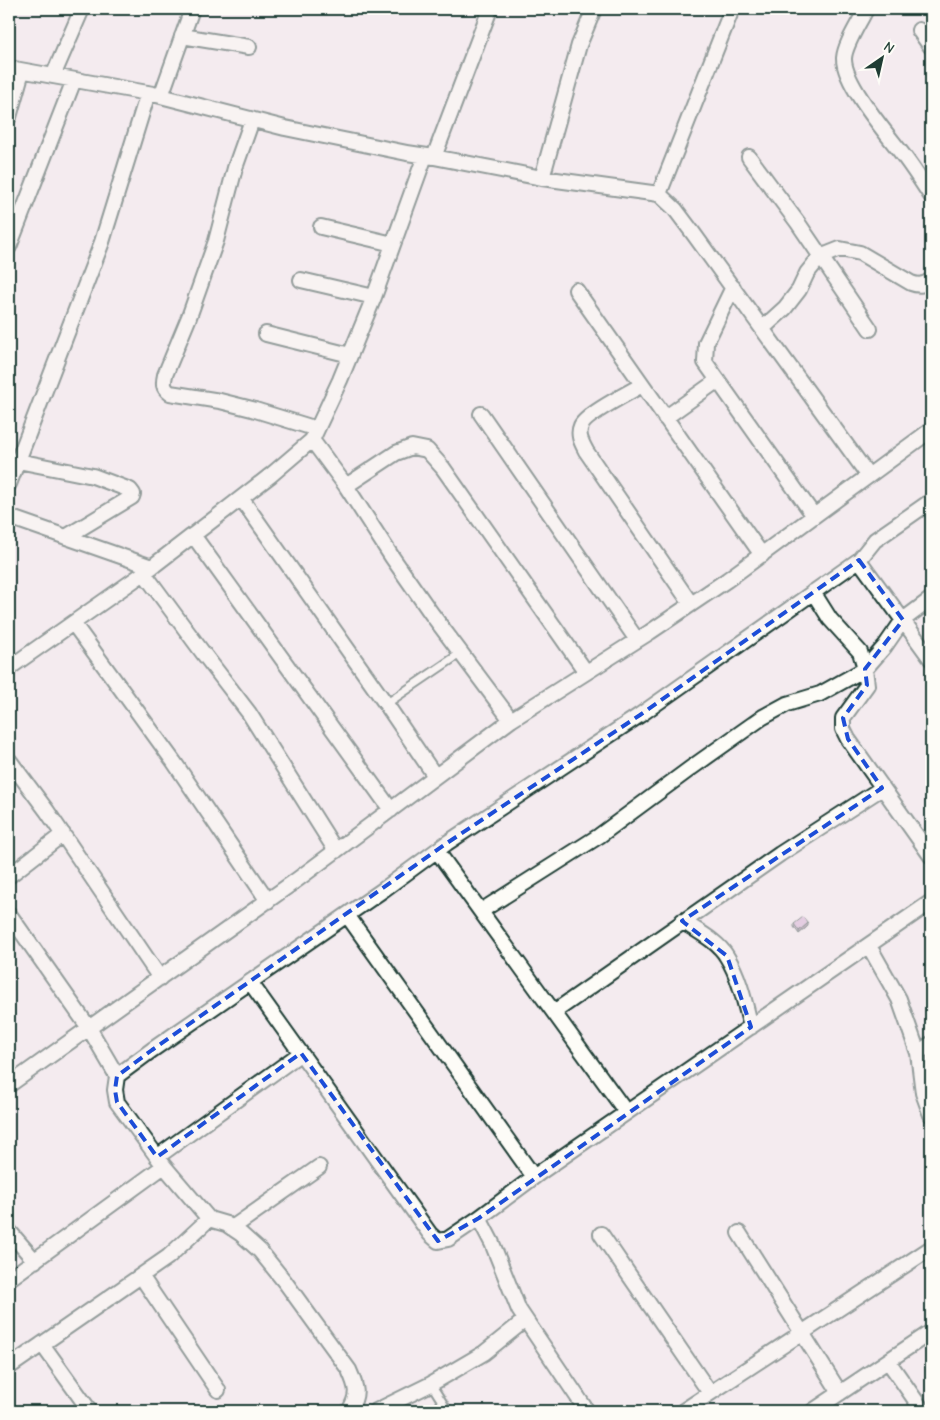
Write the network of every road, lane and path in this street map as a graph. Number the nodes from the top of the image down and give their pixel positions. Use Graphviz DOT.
graph roads {
  1 [pos="82,9"];
  2 [pos="192,9"];
  3 [pos="490,9"];
  4 [pos="594,9"];
  5 [pos="732,9"];
  6 [pos="866,9"];
  7 [pos="919,30"];
  8 [pos="182,36"];
  9 [pos="249,47"];
  10 [pos="931,47"];
  11 [pos="16,70"];
  12 [pos="53,76"];
  13 [pos="74,80"];
  14 [pos="154,94"];
  15 [pos="9,117"];
  16 [pos="252,120"];
  17 [pos="430,156"];
  18 [pos="749,157"];
  19 [pos="542,178"];
  20 [pos="659,194"];
  21 [pos="931,196"];
  22 [pos="321,227"];
  23 [pos="393,244"];
  24 [pos="9,247"];
  25 [pos="820,257"];
  26 [pos="300,280"];
  27 [pos="931,280"];
  28 [pos="733,287"];
  29 [pos="576,290"];
  30 [pos="374,297"];
  31 [pos="763,328"];
  32 [pos="870,329"];
  33 [pos="266,334"];
  34 [pos="350,355"];
  35 [pos="718,380"];
  36 [pos="642,385"];
  37 [pos="481,414"];
  38 [pos="665,418"];
  39 [pos="931,430"];
  40 [pos="315,434"];
  41 [pos="18,461"];
  42 [pos="868,475"];
  43 [pos="9,484"];
  44 [pos="346,486"];
  45 [pos="240,498"];
  46 [pos="931,500"];
  47 [pos="919,509"];
  48 [pos="814,516"];
  49 [pos="9,517"];
  50 [pos="931,517"];
  51 [pos="193,535"];
  52 [pos="66,537"];
  53 [pos="762,555"];
  54 [pos="859,560"];
  55 [pos="148,570"];
  56 [pos="813,592"];
  57 [pos="931,599"];
  58 [pos="691,604"];
  59 [pos="903,620"];
  60 [pos="73,623"];
  61 [pos="637,640"];
  62 [pos="461,653"];
  63 [pos="931,659"];
  64 [pos="9,668"];
  65 [pos="865,669"];
  66 [pos="586,672"];
  67 [pos="386,704"];
  68 [pos="511,720"];
  69 [pos="9,760"];
  70 [pos="435,776"];
  71 [pos="882,788"];
  72 [pos="391,810"];
  73 [pos="63,834"];
  74 [pos="437,850"];
  75 [pos="336,851"];
  76 [pos="931,856"];
  77 [pos="9,876"];
  78 [pos="268,901"];
  79 [pos="931,902"];
  80 [pos="481,911"];
  81 [pos="9,914"];
  82 [pos="347,915"];
  83 [pos="682,921"];
  84 [pos="869,946"];
  85 [pos="160,978"];
  86 [pos="250,982"];
  87 [pos="554,1012"];
  88 [pos="751,1026"];
  89 [pos="89,1028"];
  90 [pos="931,1044"];
  91 [pos="301,1053"];
  92 [pos="918,1053"];
  93 [pos="117,1076"];
  94 [pos="11,1078"];
  95 [pos="626,1112"];
  96 [pos="931,1116"];
  97 [pos="160,1162"];
  98 [pos="319,1167"];
  99 [pos="534,1177"];
  100 [pos="479,1218"];
  101 [pos="209,1219"];
  102 [pos="232,1228"];
  103 [pos="9,1231"];
  104 [pos="739,1233"];
  105 [pos="601,1234"];
  106 [pos="931,1248"];
  107 [pos="34,1261"];
  108 [pos="141,1276"];
  109 [pos="9,1279"];
  110 [pos="526,1320"];
  111 [pos="931,1332"];
  112 [pos="801,1333"];
  113 [pos="42,1344"];
  114 [pos="888,1361"];
  115 [pos="9,1367"];
  116 [pos="431,1384"];
  117 [pos="218,1390"];
  118 [pos="710,1393"];
  119 [pos="840,1393"];
  120 [pos="90,1411"];
  121 [pos="349,1411"];
  122 [pos="376,1411"];
  123 [pos="448,1411"];
  124 [pos="587,1411"];
  125 [pos="684,1411"];
  126 [pos="813,1411"];
  127 [pos="923,1411"];
  1 -- 12 [label="street"];
  2 -- 8 [label="street"];
  3 -- 17 [label="street"];
  4 -- 19 [label="street"];
  5 -- 20 [label="street"];
  6 -- 21 [label="street"];
  7 -- 10 [label="street"];
  8 -- 9 [label="street"];
  8 -- 14 [label="street"];
  11 -- 12 [label="street"];
  11 -- 15 [label="street"];
  12 -- 13 [label="street"];
  13 -- 14 [label="street"];
  13 -- 24 [label="street"];
  14 -- 16 [label="street"];
  14 -- 41 [label="street"];
  16 -- 17 [label="street"];
  16 -- 40 [label="street"];
  17 -- 19 [label="street"];
  17 -- 23 [label="street"];
  18 -- 25 [label="street"];
  19 -- 20 [label="street"];
  20 -- 28 [label="street"];
  22 -- 23 [label="street"];
  23 -- 30 [label="street"];
  25 -- 27 [label="street"];
  25 -- 31 [label="street"];
  25 -- 32 [label="street"];
  26 -- 30 [label="street"];
  28 -- 31 [label="street"];
  28 -- 35 [label="street"];
  29 -- 36 [label="street"];
  30 -- 34 [label="street"];
  31 -- 42 [label="street"];
  33 -- 34 [label="street"];
  34 -- 40 [label="street"];
  35 -- 38 [label="street"];
  35 -- 48 [label="street"];
  36 -- 38 [label="street"];
  36 -- 58 [label="street"];
  37 -- 61 [label="street"];
  38 -- 53 [label="street"];
  39 -- 42 [label="street"];
  40 -- 44 [label="street"];
  40 -- 45 [label="street"];
  41 -- 43 [label="street"];
  41 -- 52 [label="street"];
  42 -- 48 [label="street"];
  44 -- 62 [label="street"];
  44 -- 66 [label="street"];
  45 -- 51 [label="street"];
  45 -- 67 [label="street"];
  46 -- 47 [label="street"];
  47 -- 50 [label="street"];
  47 -- 54 [label="street"];
  48 -- 53 [label="street"];
  49 -- 52 [label="street"];
  51 -- 55 [label="street"];
  51 -- 72 [label="street"];
  52 -- 55 [label="street"];
  53 -- 58 [label="street"];
  54 -- 56 [label="street"];
  54 -- 59 [label="street"];
  55 -- 60 [label="street"];
  55 -- 75 [label="street"];
  56 -- 65 [label="street"];
  56 -- 74 [label="street"];
  57 -- 59 [label="street"];
  58 -- 61 [label="street"];
  59 -- 63 [label="street"];
  59 -- 65 [label="street"];
  60 -- 64 [label="street"];
  60 -- 78 [label="street"];
  61 -- 66 [label="street"];
  62 -- 67 [label="lane"];
  62 -- 68 [label="street"];
  65 -- 71 [label="street"];
  65 -- 80 [label="street"];
  66 -- 68 [label="street"];
  67 -- 70 [label="street"];
  68 -- 70 [label="street"];
  69 -- 73 [label="street"];
  70 -- 72 [label="street"];
  71 -- 76 [label="street"];
  71 -- 83 [label="street"];
  72 -- 75 [label="street"];
  73 -- 77 [label="street"];
  73 -- 85 [label="street"];
  74 -- 80 [label="street"];
  74 -- 82 [label="street"];
  75 -- 78 [label="street"];
  78 -- 85 [label="street"];
  79 -- 84 [label="street"];
  80 -- 87 [label="street"];
  81 -- 89 [label="street"];
  82 -- 86 [label="street"];
  82 -- 99 [label="street"];
  83 -- 87 [label="street"];
  83 -- 88 [label="street"];
  84 -- 88 [label="street"];
  84 -- 92 [label="street"];
  85 -- 89 [label="street"];
  86 -- 91 [label="street"];
  86 -- 93 [label="street"];
  87 -- 95 [label="street"];
  88 -- 95 [label="street"];
  89 -- 93 [label="street"];
  89 -- 94 [label="street"];
  90 -- 92 [label="street"];
  91 -- 97 [label="street"];
  91 -- 100 [label="street"];
  92 -- 96 [label="street"];
  93 -- 97 [label="street"];
  95 -- 99 [label="street"];
  97 -- 101 [label="street"];
  97 -- 107 [label="street"];
  98 -- 102 [label="street"];
  99 -- 100 [label="street"];
  100 -- 110 [label="street"];
  101 -- 102 [label="street"];
  101 -- 108 [label="street"];
  102 -- 121 [label="street"];
  103 -- 107 [label="street"];
  104 -- 112 [label="street"];
  105 -- 118 [label="street"];
  106 -- 112 [label="street"];
  107 -- 109 [label="street"];
  108 -- 113 [label="street"];
  108 -- 117 [label="street"];
  110 -- 116 [label="street"];
  110 -- 124 [label="street"];
  111 -- 114 [label="street"];
  112 -- 118 [label="street"];
  112 -- 119 [label="street"];
  113 -- 115 [label="street"];
  113 -- 120 [label="street"];
  114 -- 119 [label="street"];
  114 -- 127 [label="street"];
  116 -- 122 [label="street"];
  116 -- 123 [label="lane"];
  118 -- 125 [label="street"];
  119 -- 126 [label="street"];
}
